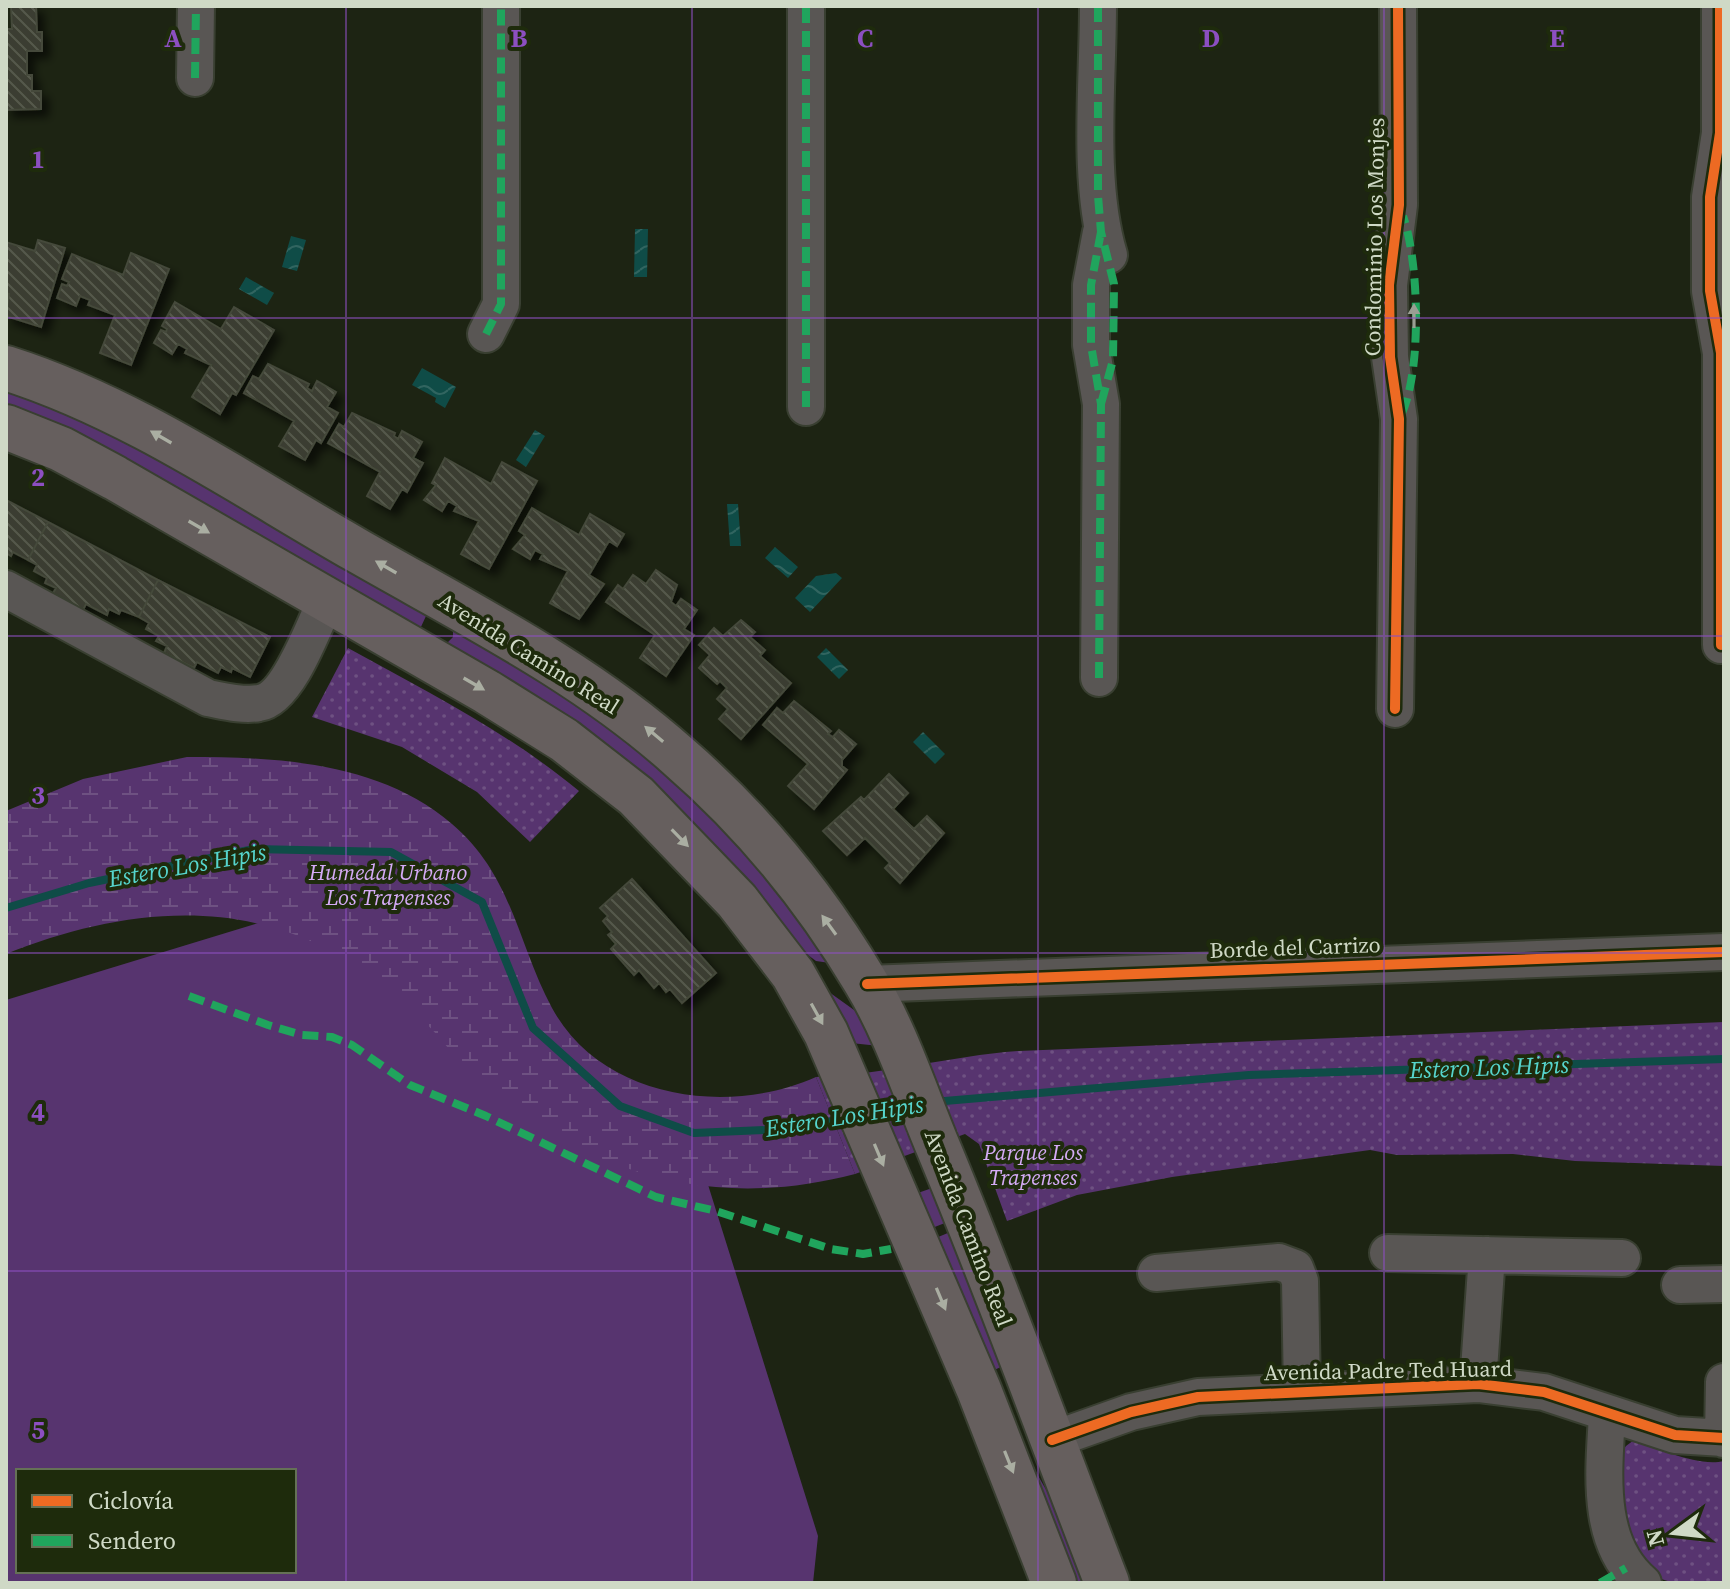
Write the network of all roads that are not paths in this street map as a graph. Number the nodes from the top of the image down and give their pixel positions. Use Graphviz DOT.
graph roads {
  1 [pos="196,6"];
  2 [pos="501,6"];
  3 [pos="806,6"];
  4 [pos="1098,6"];
  5 [pos="1398,6"];
  6 [pos="1720,6"];
  7 [pos="195,78"];
  8 [pos="1722,141"];
  9 [pos="486,334"];
  10 [pos="1722,348"];
  11 [pos="6,368"];
  12 [pos="806,407"];
  13 [pos="6,427"];
  14 [pos="6,589"];
  15 [pos="441,598"];
  16 [pos="326,600"];
  17 [pos="1721,645"];
  18 [pos="410,648"];
  19 [pos="1099,678"];
  20 [pos="1395,709"];
  21 [pos="1724,952"];
  22 [pos="780,957"];
  23 [pos="867,984"];
  24 [pos="1388,1253"];
  25 [pos="1487,1255"];
  26 [pos="1622,1258"];
  27 [pos="1156,1273"];
  28 [pos="1724,1284"];
  29 [pos="1680,1285"];
  30 [pos="1724,1382"];
  31 [pos="1478,1384"];
  32 [pos="979,1390"];
  33 [pos="1302,1391"];
  34 [pos="1036,1400"];
  35 [pos="1607,1415"];
  36 [pos="1723,1438"];
  37 [pos="1052,1440"];
  38 [pos="1623,1578"];
  39 [pos="1054,1583"];
  40 [pos="1107,1583"];
  1 -- 7 [label="street"];
  2 -- 9 [label="street"];
  3 -- 12 [label="street"];
  4 -- 19 [label="street"];
  5 -- 20 [label="street, Condominio Los Monjes"];
  6 -- 8 [label="street"];
  8 -- 10 [label="street"];
  10 -- 17 [label="street"];
  15 -- 11 [label="main road, Avenida Camino Real, one-way"];
  13 -- 16 [label="main road, one-way"];
  14 -- 16 [label="street"];
  15 -- 18 [label="main road"];
  23 -- 15 [label="main road, Avenida Camino Real, one-way"];
  16 -- 18 [label="main road"];
  18 -- 22 [label="main road, one-way"];
  21 -- 23 [label="street, Borde del Carrizo"];
  22 -- 23 [label="main road"];
  22 -- 32 [label="main road, one-way"];
  23 -- 34 [label="main road, Avenida Camino Real"];
  24 -- 25 [label="street"];
  25 -- 26 [label="street"];
  25 -- 31 [label="street"];
  27 -- 33 [label="street"];
  28 -- 29 [label="street"];
  30 -- 36 [label="street"];
  31 -- 33 [label="street, Avenida Padre Ted Huard"];
  31 -- 35 [label="street, Avenida Padre Ted Huard"];
  32 -- 34 [label="main road"];
  32 -- 39 [label="main road, one-way"];
  33 -- 37 [label="street, Avenida Padre Ted Huard"];
  34 -- 37 [label="main road, Avenida Camino Real"];
  35 -- 36 [label="street, Avenida Padre Ted Huard"];
  35 -- 38 [label="street"];
  37 -- 40 [label="main road, Avenida Camino Real"];
}
